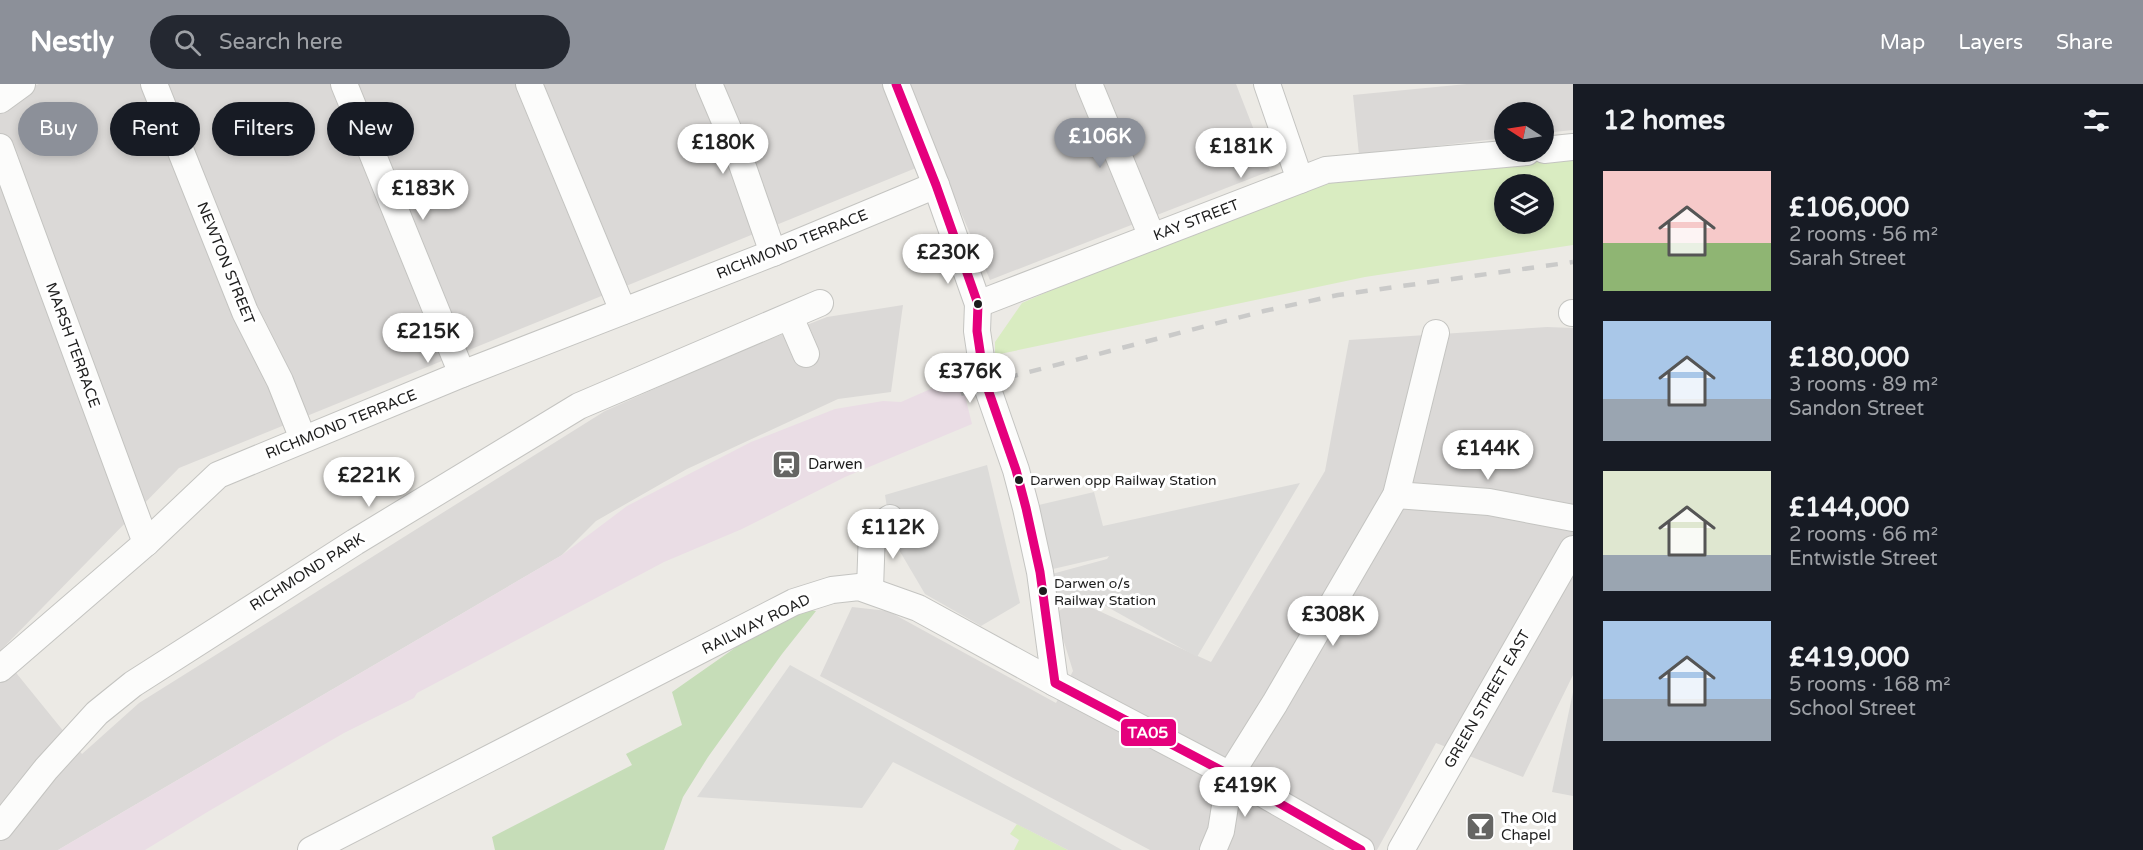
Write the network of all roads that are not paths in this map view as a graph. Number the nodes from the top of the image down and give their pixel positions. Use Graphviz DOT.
graph roads {
  1 [pos="22,84"];
  2 [pos="154,84"];
  3 [pos="344,84"];
  4 [pos="530,84"];
  5 [pos="709,84"];
  6 [pos="896,84"];
  7 [pos="1089,84"];
  8 [pos="1267,84"];
  9 [pos="0,100"];
  10 [pos="0,147"];
  11 [pos="1573,147"];
  12 [pos="1554,149"];
  13 [pos="1494,155"];
  14 [pos="1300,180"];
  15 [pos="936,185"];
  16 [pos="1152,237"];
  17 [pos="773,252"];
  18 [pos="820,303"];
  19 [pos="978,304"];
  20 [pos="623,311"];
  21 [pos="790,317"];
  22 [pos="1436,333"];
  23 [pos="806,354"];
  24 [pos="462,374"];
  25 [pos="303,439"];
  26 [pos="1396,495"];
  27 [pos="890,518"];
  28 [pos="1573,518"];
  29 [pos="146,543"];
  30 [pos="1573,549"];
  31 [pos="870,589"];
  32 [pos="4,657"];
  33 [pos="1055,683"];
  34 [pos="1230,775"];
  35 [pos="0,827"];
  36 [pos="311,850"];
  37 [pos="1213,850"];
  38 [pos="1361,850"];
  39 [pos="1401,850"];
  1 -- 9 [label="street"];
  2 -- 25 [label="street, NEWTON STREET"];
  3 -- 24 [label="street"];
  4 -- 20 [label="street"];
  5 -- 17 [label="street"];
  6 -- 15 [label="street"];
  7 -- 16 [label="street"];
  8 -- 14 [label="street"];
  10 -- 29 [label="street, MARSH TERRACE"];
  11 -- 12 [label="street"];
  13 -- 14 [label="street, KAY STREET"];
  14 -- 16 [label="street, KAY STREET"];
  15 -- 17 [label="street, RICHMOND TERRACE"];
  15 -- 19 [label="street"];
  16 -- 19 [label="street, KAY STREET"];
  17 -- 20 [label="street, RICHMOND TERRACE"];
  18 -- 21 [label="street, RICHMOND PARK"];
  19 -- 33 [label="street"];
  20 -- 24 [label="street, RICHMOND TERRACE"];
  21 -- 23 [label="street"];
  21 -- 35 [label="street, RICHMOND PARK"];
  22 -- 26 [label="street"];
  24 -- 25 [label="street, RICHMOND TERRACE"];
  25 -- 29 [label="street, RICHMOND TERRACE"];
  26 -- 28 [label="street"];
  26 -- 34 [label="street"];
  27 -- 31 [label="street"];
  29 -- 32 [label="street, RICHMOND TERRACE"];
  30 -- 39 [label="street, GREEN STREET EAST"];
  31 -- 33 [label="street, RAILWAY ROAD"];
  31 -- 36 [label="street, RAILWAY ROAD"];
  33 -- 34 [label="street, RAILWAY ROAD"];
  34 -- 37 [label="street"];
  34 -- 38 [label="street, RAILWAY ROAD"];
}
